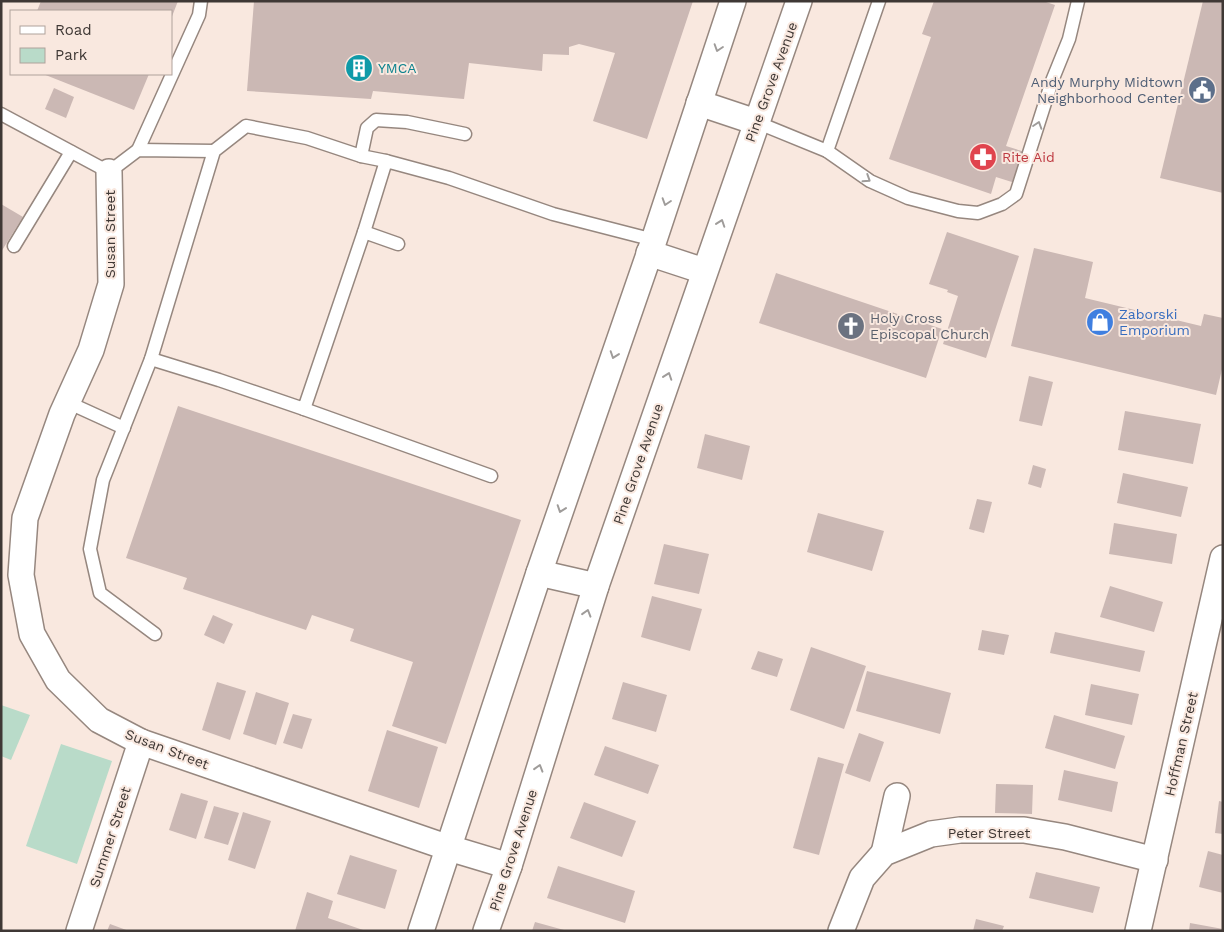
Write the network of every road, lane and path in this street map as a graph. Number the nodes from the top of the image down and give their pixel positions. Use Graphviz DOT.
graph roads {
  1 [pos="201,1"];
  2 [pos="733,1"];
  3 [pos="800,1"];
  4 [pos="879,1"];
  5 [pos="1078,1"];
  6 [pos="172,75"];
  7 [pos="172,75"];
  8 [pos="699,102"];
  9 [pos="1,114"];
  10 [pos="756,122"];
  11 [pos="465,134"];
  12 [pos="138,150"];
  13 [pos="827,151"];
  14 [pos="71,152"];
  15 [pos="214,152"];
  16 [pos="361,156"];
  17 [pos="386,161"];
  18 [pos="109,172"];
  19 [pos="364,232"];
  20 [pos="398,244"];
  21 [pos="14,246"];
  22 [pos="651,246"];
  23 [pos="704,271"];
  24 [pos="150,359"];
  25 [pos="67,402"];
  26 [pos="304,409"];
  27 [pos="124,428"];
  28 [pos="491,476"];
  29 [pos="1223,558"];
  30 [pos="539,573"];
  31 [pos="596,586"];
  32 [pos="155,634"];
  33 [pos="141,742"];
  34 [pos="897,796"];
  35 [pos="449,848"];
  36 [pos="884,853"];
  37 [pos="1155,860"];
  38 [pos="509,866"];
  39 [pos="79,931"];
  40 [pos="421,931"];
  41 [pos="486,931"];
  42 [pos="841,931"];
  43 [pos="1138,931"];
  1 -- 7 [label="lane"];
  2 -- 8 [label="street, one-way"];
  3 -- 10 [label="street, Pine Grove Avenue"];
  4 -- 13 [label="lane"];
  13 -- 5 [label="lane, one-way"];
  6 -- 12 [label="lane"];
  8 -- 10 [label="street"];
  8 -- 22 [label="street, one-way"];
  9 -- 14 [label="lane"];
  10 -- 13 [label="lane"];
  23 -- 10 [label="street, Pine Grove Avenue, one-way"];
  11 -- 16 [label="lane"];
  12 -- 15 [label="lane"];
  12 -- 18 [label="lane"];
  14 -- 18 [label="lane"];
  14 -- 21 [label="lane"];
  15 -- 16 [label="lane"];
  15 -- 24 [label="lane"];
  16 -- 17 [label="lane"];
  17 -- 19 [label="lane"];
  17 -- 22 [label="lane"];
  18 -- 25 [label="street, Susan Street"];
  19 -- 20 [label="lane"];
  19 -- 26 [label="lane"];
  22 -- 23 [label="street"];
  22 -- 30 [label="street, one-way"];
  31 -- 23 [label="street, Pine Grove Avenue, one-way"];
  24 -- 26 [label="lane"];
  24 -- 27 [label="lane"];
  25 -- 27 [label="lane"];
  25 -- 33 [label="street, Susan Street"];
  26 -- 28 [label="lane"];
  27 -- 32 [label="lane"];
  29 -- 37 [label="street, Hoffman Street"];
  30 -- 31 [label="street"];
  30 -- 35 [label="street"];
  38 -- 31 [label="street, Pine Grove Avenue, one-way"];
  33 -- 35 [label="street, Susan Street"];
  33 -- 39 [label="street, Summer Street"];
  34 -- 36 [label="street"];
  35 -- 38 [label="street, Susan Street"];
  35 -- 40 [label="street"];
  36 -- 37 [label="street, Peter Street"];
  36 -- 42 [label="street"];
  37 -- 43 [label="street, Hoffman Street"];
  38 -- 41 [label="street, Pine Grove Avenue"];
}
